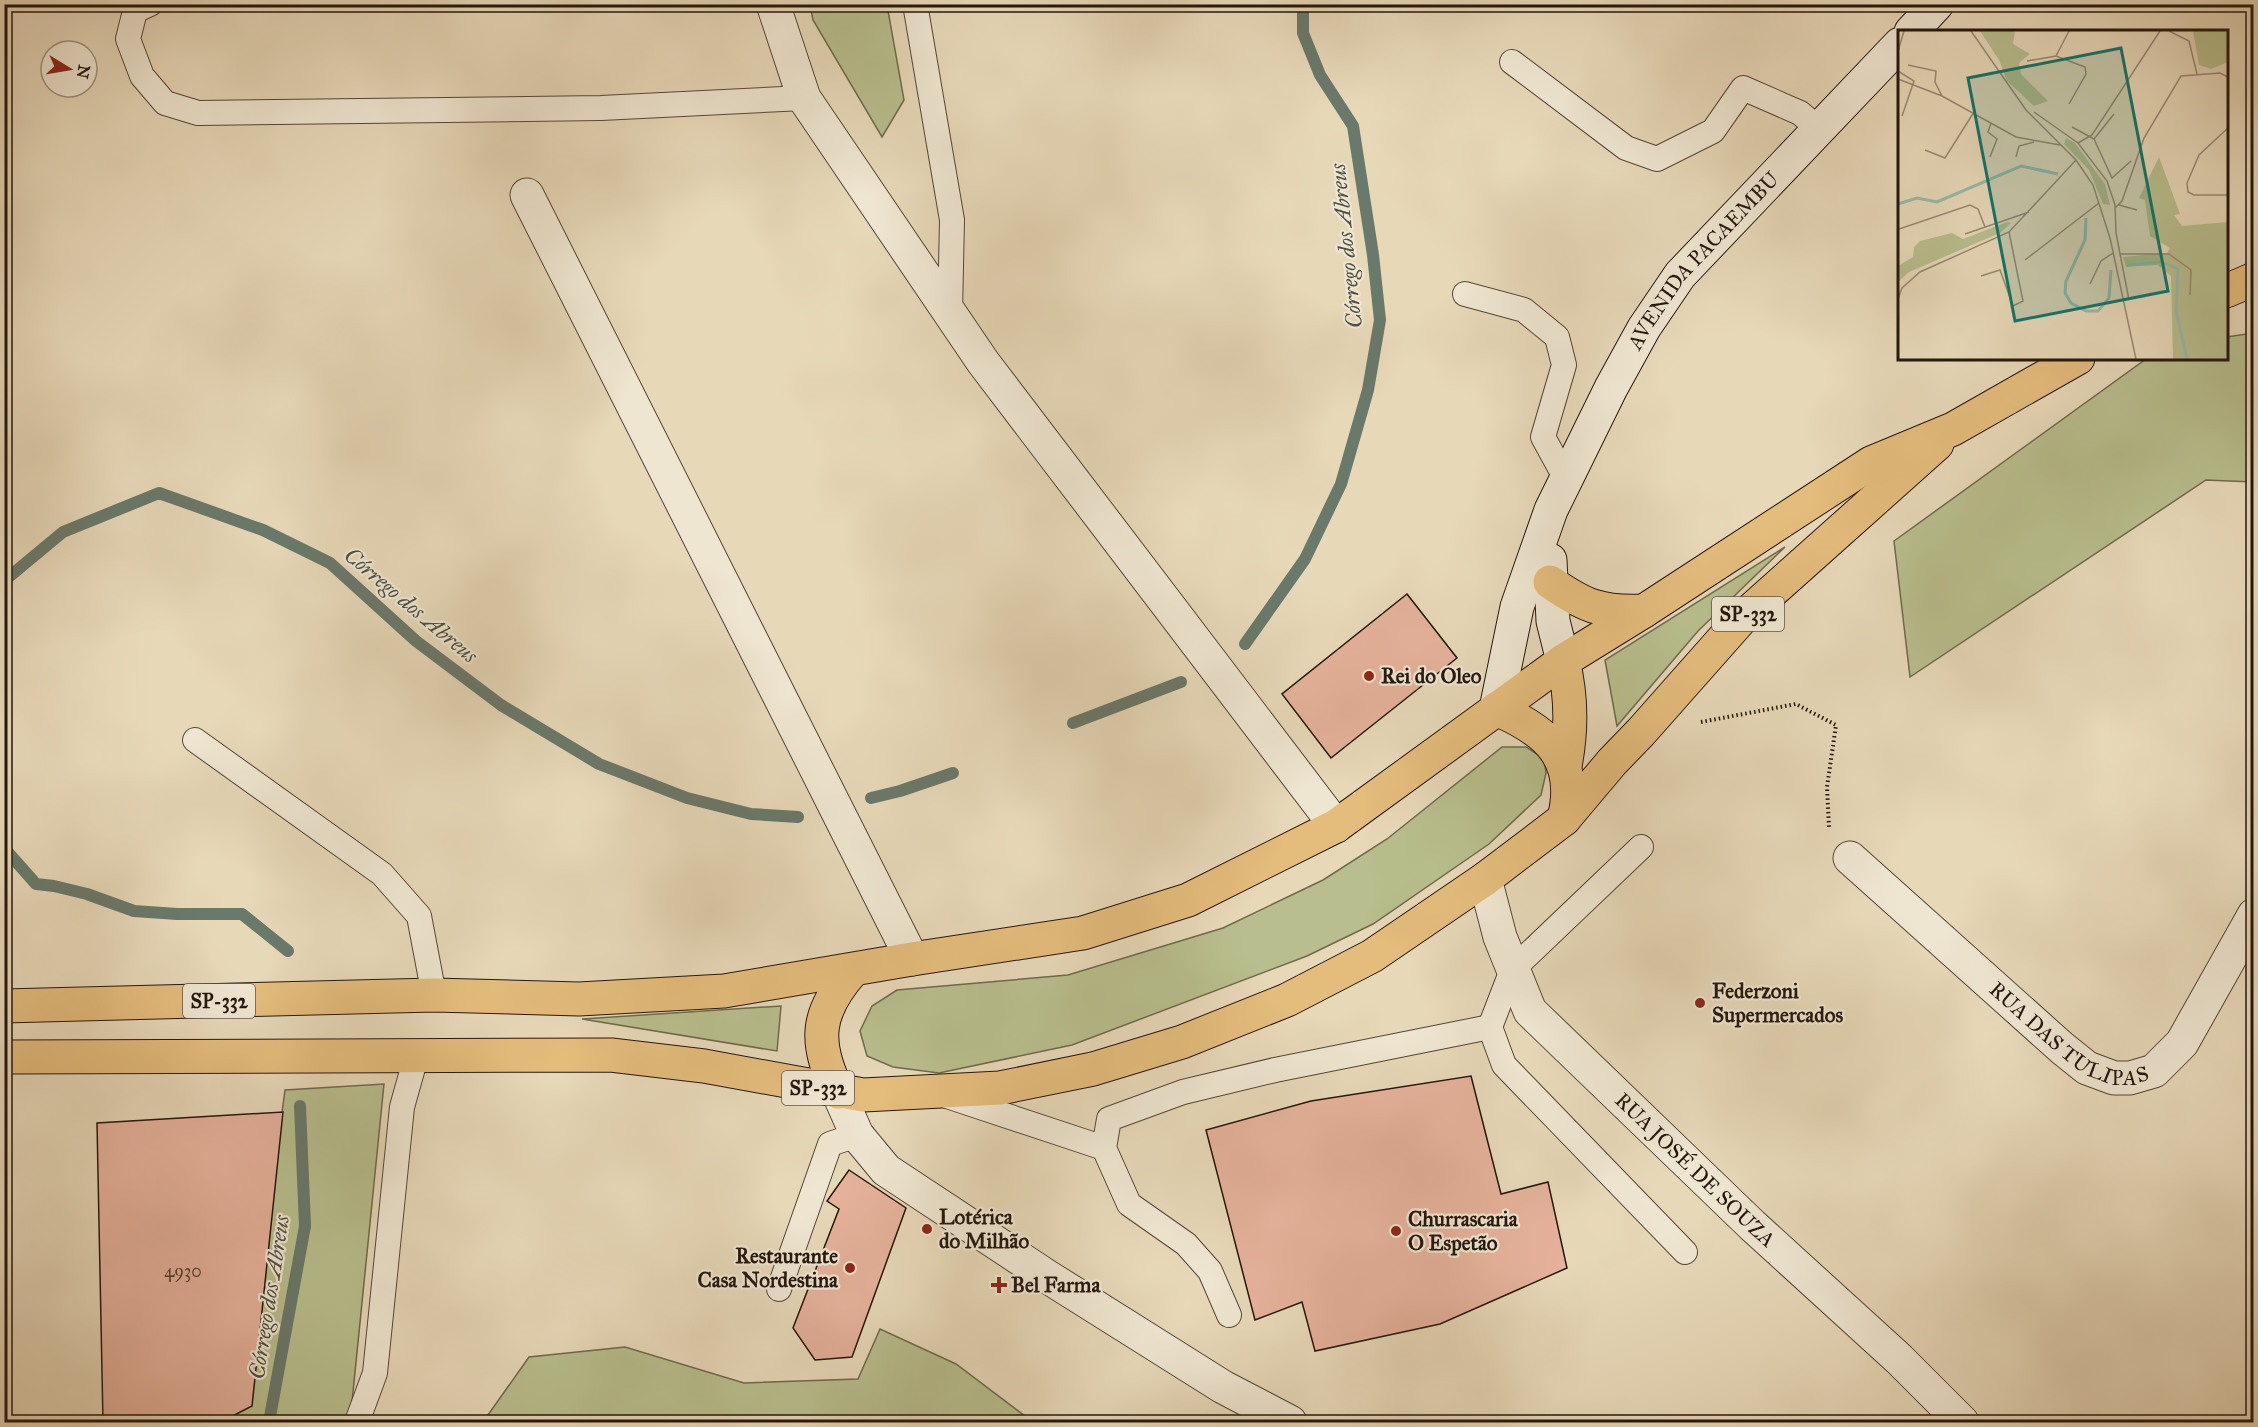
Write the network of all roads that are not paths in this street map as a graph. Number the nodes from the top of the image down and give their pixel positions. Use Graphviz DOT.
graph roads {
  1 [pos="150,4"];
  2 [pos="773,4"];
  3 [pos="915,4"];
  4 [pos="1936,4"];
  5 [pos="1913,30"];
  6 [pos="1898,45"];
  7 [pos="1512,62"];
  8 [pos="804,98"];
  9 [pos="1819,129"];
  10 [pos="527,195"];
  11 [pos="2253,279"];
  12 [pos="2228,290"];
  13 [pos="1465,294"];
  14 [pos="950,313"];
  15 [pos="2074,360"];
  16 [pos="1953,429"];
  17 [pos="1566,479"];
  18 [pos="1551,510"];
  19 [pos="1550,582"];
  20 [pos="1644,611"];
  21 [pos="1563,661"];
  22 [pos="1496,709"];
  23 [pos="195,740"];
  24 [pos="1565,766"];
  25 [pos="1564,819"];
  26 [pos="1336,826"];
  27 [pos="1641,847"];
  28 [pos="1850,858"];
  29 [pos="1485,879"];
  30 [pos="2253,915"];
  31 [pos="912,959"];
  32 [pos="853,970"];
  33 [pos="1512,970"];
  34 [pos="434,995"];
  35 [pos="4,1006"];
  36 [pos="1490,1027"];
  37 [pos="4,1057"];
  38 [pos="416,1057"];
  39 [pos="933,1091"];
  40 [pos="838,1092"];
  41 [pos="856,1135"];
  42 [pos="1104,1148"];
  43 [pos="1684,1252"];
  44 [pos="779,1289"];
  45 [pos="1229,1315"];
  46 [pos="357,1422"];
  47 [pos="1290,1422"];
  48 [pos="1962,1422"];
  1 -- 8 [label="lane"];
  2 -- 8 [label="street"];
  3 -- 14 [label="lane"];
  4 -- 5 [label="street"];
  6 -- 9 [label="street, AVENIDA PACAEMBU"];
  7 -- 9 [label="lane"];
  8 -- 14 [label="street"];
  9 -- 17 [label="street, AVENIDA PACAEMBU"];
  10 -- 31 [label="street"];
  11 -- 12 [label="main road"];
  13 -- 17 [label="lane"];
  14 -- 26 [label="street"];
  15 -- 16 [label="main road, SP-332"];
  16 -- 20 [label="main road, SP-332"];
  16 -- 25 [label="main road, SP-332"];
  17 -- 18 [label="street, AVENIDA PACAEMBU"];
  18 -- 19 [label="street"];
  18 -- 22 [label="street, AVENIDA PACAEMBU"];
  19 -- 20 [label="main road"];
  19 -- 21 [label="street"];
  20 -- 21 [label="main road, SP-332"];
  21 -- 22 [label="main road, SP-332"];
  21 -- 24 [label="main road"];
  22 -- 24 [label="main road"];
  22 -- 26 [label="main road, SP-332"];
  23 -- 34 [label="lane"];
  24 -- 25 [label="main road"];
  25 -- 29 [label="main road, SP-332"];
  26 -- 31 [label="main road, SP-332"];
  27 -- 33 [label="lane"];
  28 -- 30 [label="street, RUA DAS TULIPAS"];
  29 -- 33 [label="street, RUA JOSÉ DE SOUZA"];
  29 -- 39 [label="main road, SP-332"];
  31 -- 32 [label="main road, SP-332"];
  32 -- 34 [label="main road, SP-332"];
  32 -- 40 [label="main road"];
  33 -- 36 [label="lane"];
  33 -- 48 [label="street, RUA JOSÉ DE SOUZA"];
  34 -- 35 [label="main road, SP-332"];
  36 -- 42 [label="lane"];
  36 -- 43 [label="lane"];
  37 -- 38 [label="main road, SP-332"];
  38 -- 40 [label="main road, SP-332"];
  38 -- 46 [label="lane"];
  39 -- 40 [label="main road, SP-332"];
  39 -- 42 [label="lane"];
  40 -- 41 [label="street"];
  41 -- 44 [label="lane"];
  41 -- 47 [label="street"];
  42 -- 45 [label="lane"];
}
